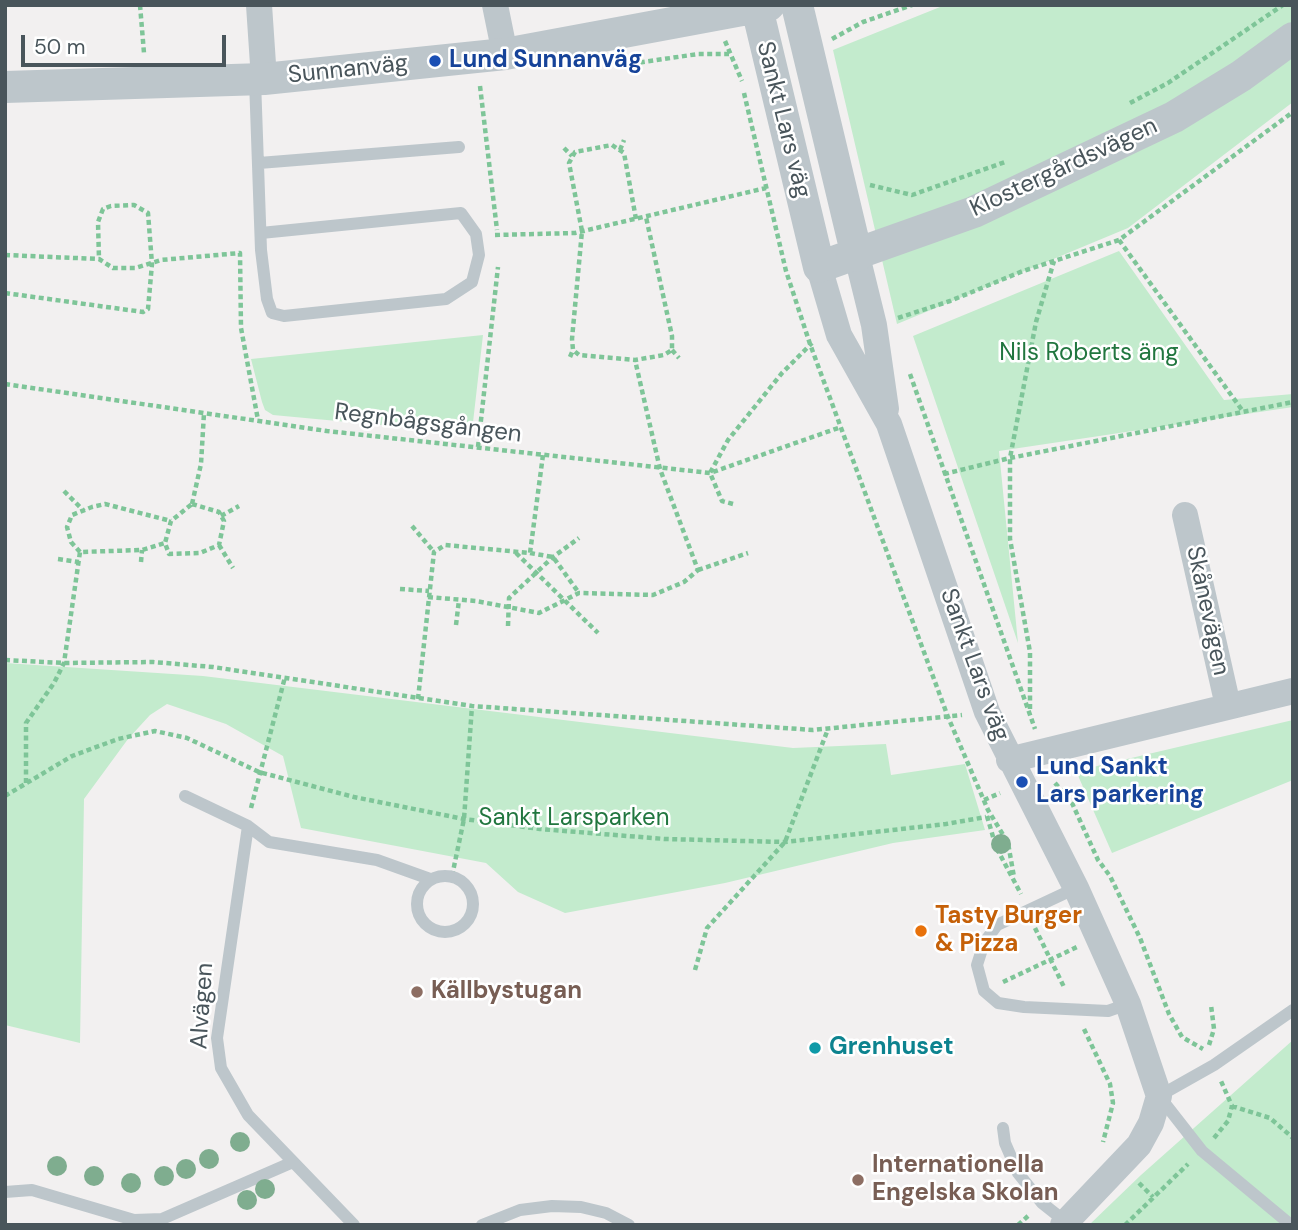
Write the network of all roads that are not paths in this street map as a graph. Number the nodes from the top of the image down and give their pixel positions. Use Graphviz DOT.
graph roads {
  1 [pos="258,5"];
  2 [pos="495,5"];
  3 [pos="797,5"];
  4 [pos="763,7"];
  5 [pos="1293,37"];
  6 [pos="505,54"];
  7 [pos="260,79"];
  8 [pos="5,87"];
  9 [pos="458,147"];
  10 [pos="259,163"];
  11 [pos="261,233"];
  12 [pos="857,256"];
  13 [pos="819,267"];
  14 [pos="889,424"];
  15 [pos="1185,515"];
  16 [pos="1293,691"];
  17 [pos="1228,706"];
  18 [pos="1009,760"];
  19 [pos="185,796"];
  20 [pos="248,826"];
  21 [pos="430,879"];
  22 [pos="1076,888"];
  23 [pos="1128,1004"];
  24 [pos="1293,1010"];
  25 [pos="1159,1096"];
  26 [pos="1003,1128"];
  27 [pos="293,1162"];
  28 [pos="5,1192"];
  29 [pos="1065,1223"];
  30 [pos="354,1225"];
  31 [pos="482,1225"];
  32 [pos="629,1225"];
  33 [pos="1292,1225"];
  1 -- 7 [label="street"];
  2 -- 6 [label="street"];
  3 -- 12 [label="street, Sankt Lars väg"];
  4 -- 6 [label="street, Sunnanväg"];
  4 -- 13 [label="street, Sankt Lars väg"];
  5 -- 12 [label="street, Klostergårdsvägen"];
  6 -- 7 [label="street, Sunnanväg"];
  7 -- 8 [label="street, Sunnanväg"];
  7 -- 10 [label="lane"];
  9 -- 10 [label="lane"];
  10 -- 11 [label="lane"];
  11 -- 11 [label="lane"];
  12 -- 13 [label="street, Klostergårdsvägen"];
  12 -- 14 [label="street, Sankt Lars väg"];
  13 -- 14 [label="street, Sankt Lars väg"];
  14 -- 18 [label="street, Sankt Lars väg"];
  15 -- 17 [label="street, Skånevägen"];
  16 -- 17 [label="street, Skånevägen"];
  17 -- 18 [label="street, Skånevägen"];
  18 -- 22 [label="street, Sankt Lars väg"];
  19 -- 20 [label="lane"];
  20 -- 21 [label="lane"];
  20 -- 27 [label="lane, Alvägen"];
  21 -- 21 [label="lane"];
  22 -- 23 [label="street, Sankt Lars väg"];
  22 -- 23 [label="lane"];
  23 -- 25 [label="street, Sankt Lars väg"];
  24 -- 25 [label="lane"];
  25 -- 29 [label="street"];
  25 -- 33 [label="lane"];
  26 -- 29 [label="lane"];
  27 -- 28 [label="lane"];
  27 -- 30 [label="lane, Alvägen"];
  31 -- 32 [label="lane"];
}
